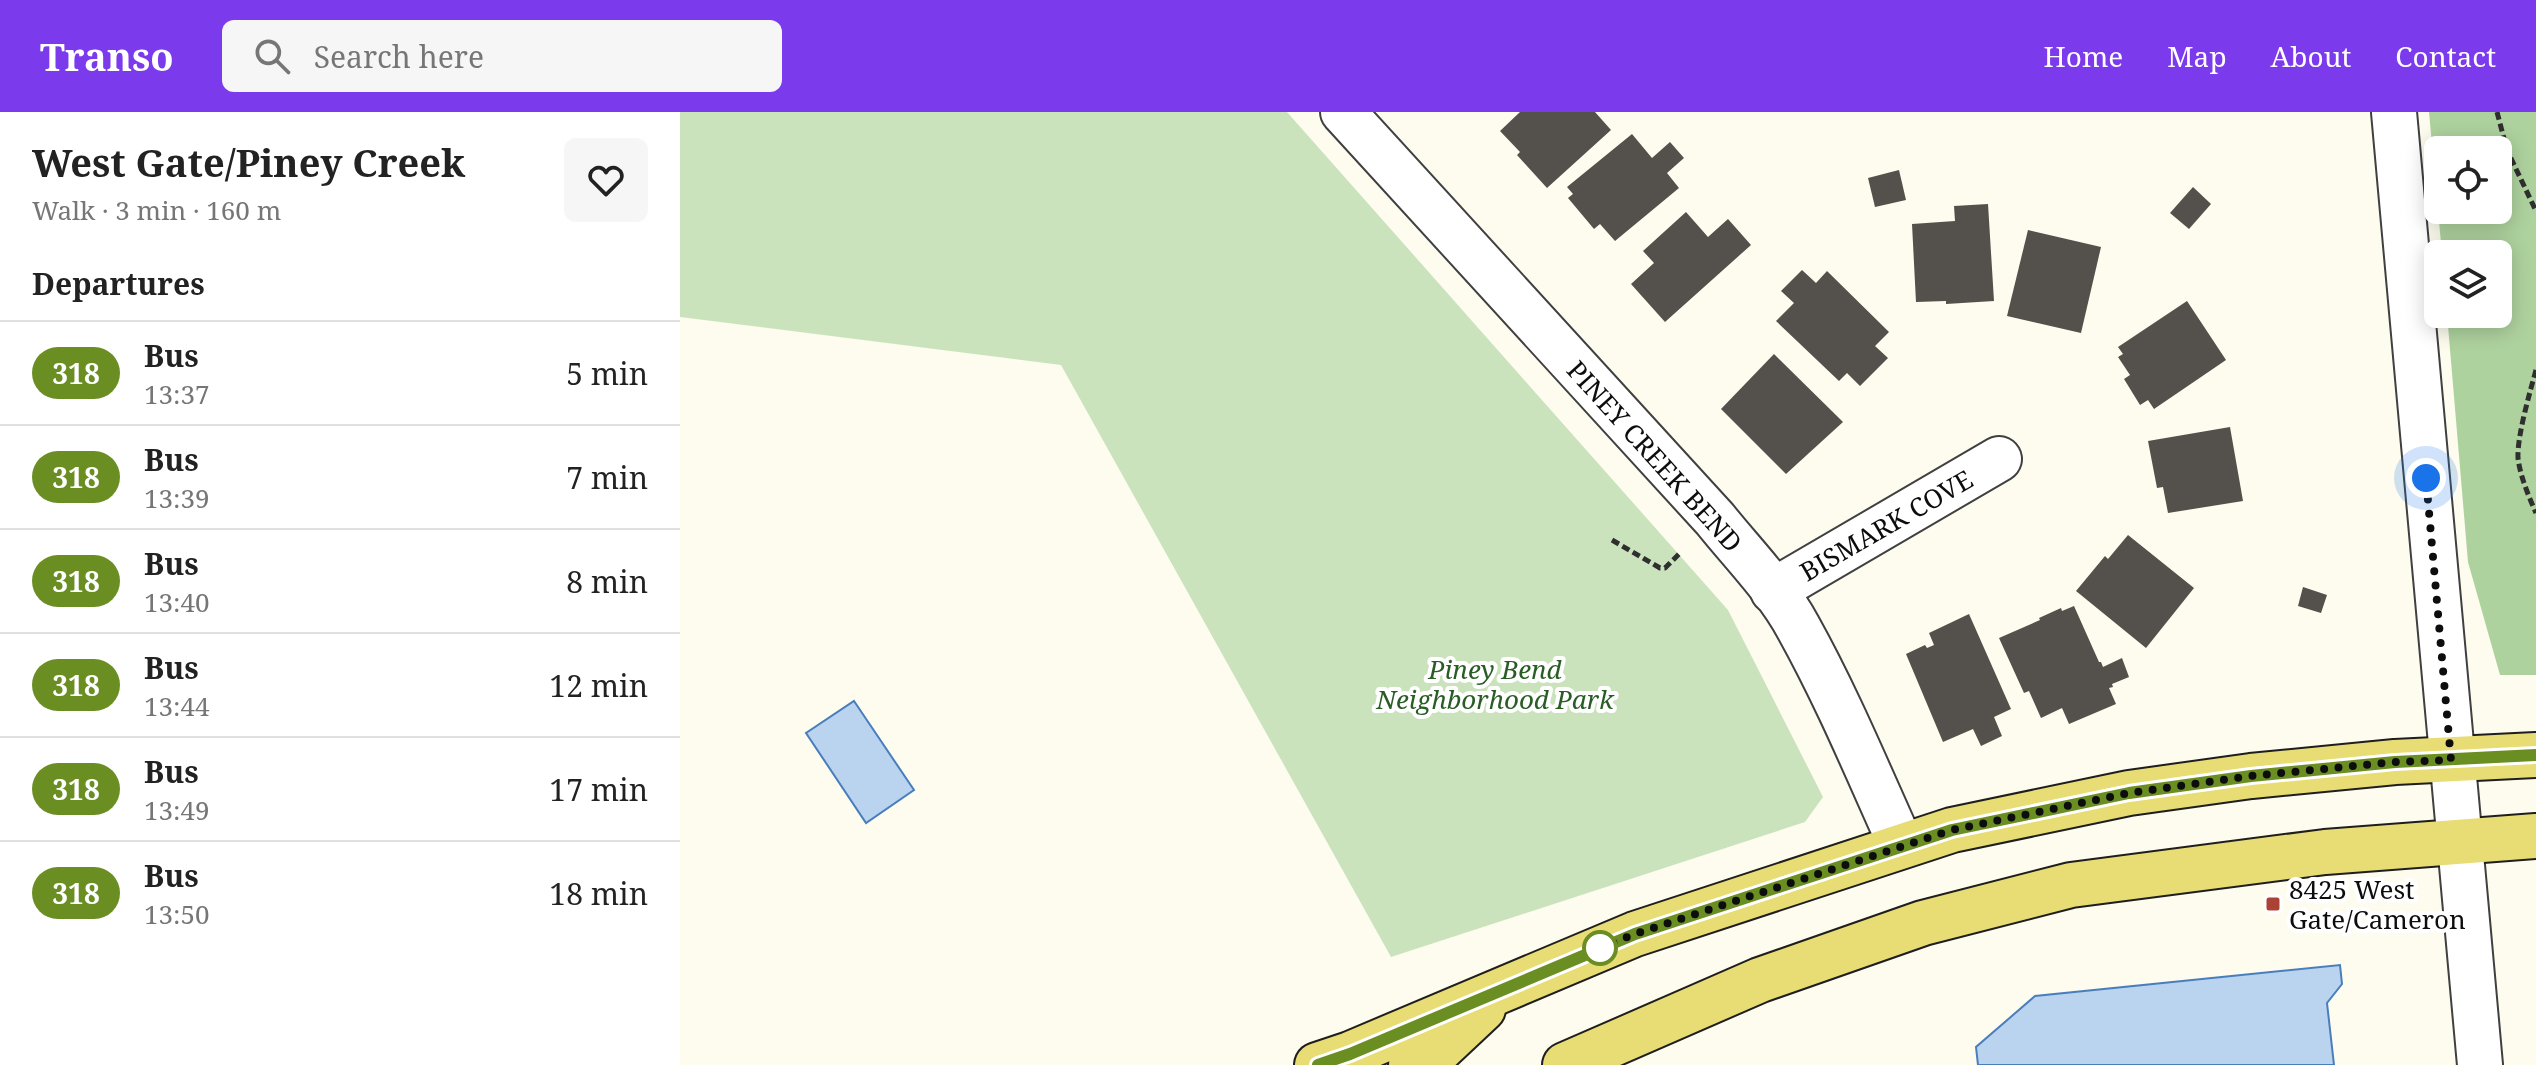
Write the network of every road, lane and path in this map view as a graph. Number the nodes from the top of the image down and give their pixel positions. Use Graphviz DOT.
graph roads {
  1 [pos="1343,112"];
  2 [pos="2394,112"];
  3 [pos="2497,112"];
  4 [pos="2536,211"];
  5 [pos="2536,370"];
  6 [pos="1999,459"];
  7 [pos="2536,513"];
  8 [pos="1715,519"];
  9 [pos="1612,540"];
  10 [pos="1773,591"];
  11 [pos="2536,755"];
  12 [pos="2451,760"];
  13 [pos="2536,836"];
  14 [pos="2459,842"];
  15 [pos="1901,845"];
  16 [pos="1505,988"];
  17 [pos="1317,1065"];
  18 [pos="1411,1065"];
  19 [pos="1565,1065"];
  20 [pos="2480,1065"];
  1 -- 8 [label="street, PINEY CREEK BEND"];
  2 -- 12 [label="street"];
  3 -- 4 [label="path"];
  5 -- 7 [label="path"];
  6 -- 10 [label="street, BISMARK COVE"];
  8 -- 9 [label="path"];
  8 -- 10 [label="street, PINEY CREEK BEND"];
  10 -- 15 [label="street, PINEY CREEK BEND"];
  11 -- 12 [label="main road"];
  12 -- 14 [label="street"];
  12 -- 15 [label="main road"];
  13 -- 14 [label="main road"];
  14 -- 19 [label="main road"];
  14 -- 20 [label="street"];
  15 -- 16 [label="main road"];
  16 -- 17 [label="main road"];
  16 -- 18 [label="main road"];
}
